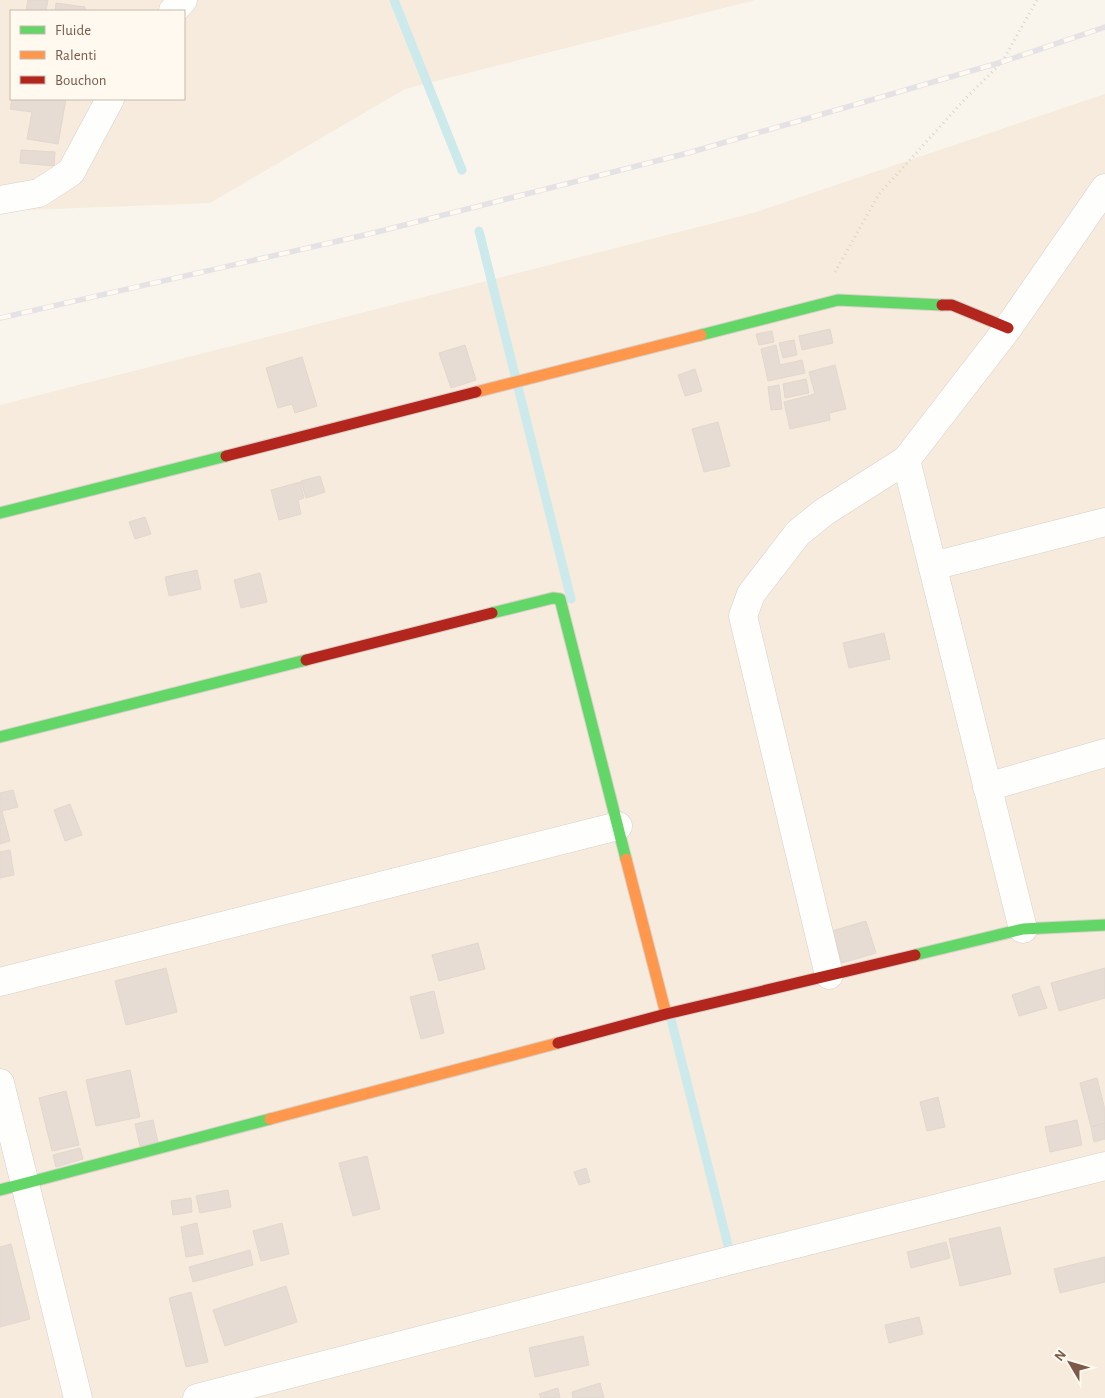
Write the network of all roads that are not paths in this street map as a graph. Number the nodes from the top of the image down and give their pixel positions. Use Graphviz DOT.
graph roads {
  1 [pos="183,0"];
  2 [pos="174,10"];
  3 [pos="109,100"];
  4 [pos="1105,188"];
  5 [pos="0,200"];
  6 [pos="1008,328"];
  7 [pos="906,460"];
  8 [pos="0,513"];
  9 [pos="1105,522"];
  10 [pos="933,566"];
  11 [pos="0,737"];
  12 [pos="1105,753"];
  13 [pos="987,787"];
  14 [pos="618,826"];
  15 [pos="1105,925"];
  16 [pos="1023,929"];
  17 [pos="829,975"];
  18 [pos="0,982"];
  19 [pos="666,1014"];
  20 [pos="0,1084"];
  21 [pos="1105,1166"];
  22 [pos="12,1187"];
  23 [pos="78,1398"];
  24 [pos="197,1398"];
  1 -- 2 [label="street"];
  3 -- 5 [label="street"];
  4 -- 6 [label="street"];
  6 -- 7 [label="street"];
  6 -- 8 [label="street"];
  7 -- 10 [label="street"];
  7 -- 17 [label="street"];
  9 -- 10 [label="street"];
  10 -- 13 [label="street"];
  11 -- 14 [label="street"];
  12 -- 13 [label="street"];
  13 -- 16 [label="street"];
  14 -- 18 [label="street"];
  14 -- 19 [label="street"];
  15 -- 16 [label="street"];
  16 -- 17 [label="street"];
  17 -- 19 [label="street"];
  19 -- 22 [label="street"];
  20 -- 22 [label="street"];
  21 -- 24 [label="street"];
  22 -- 23 [label="street"];
}
